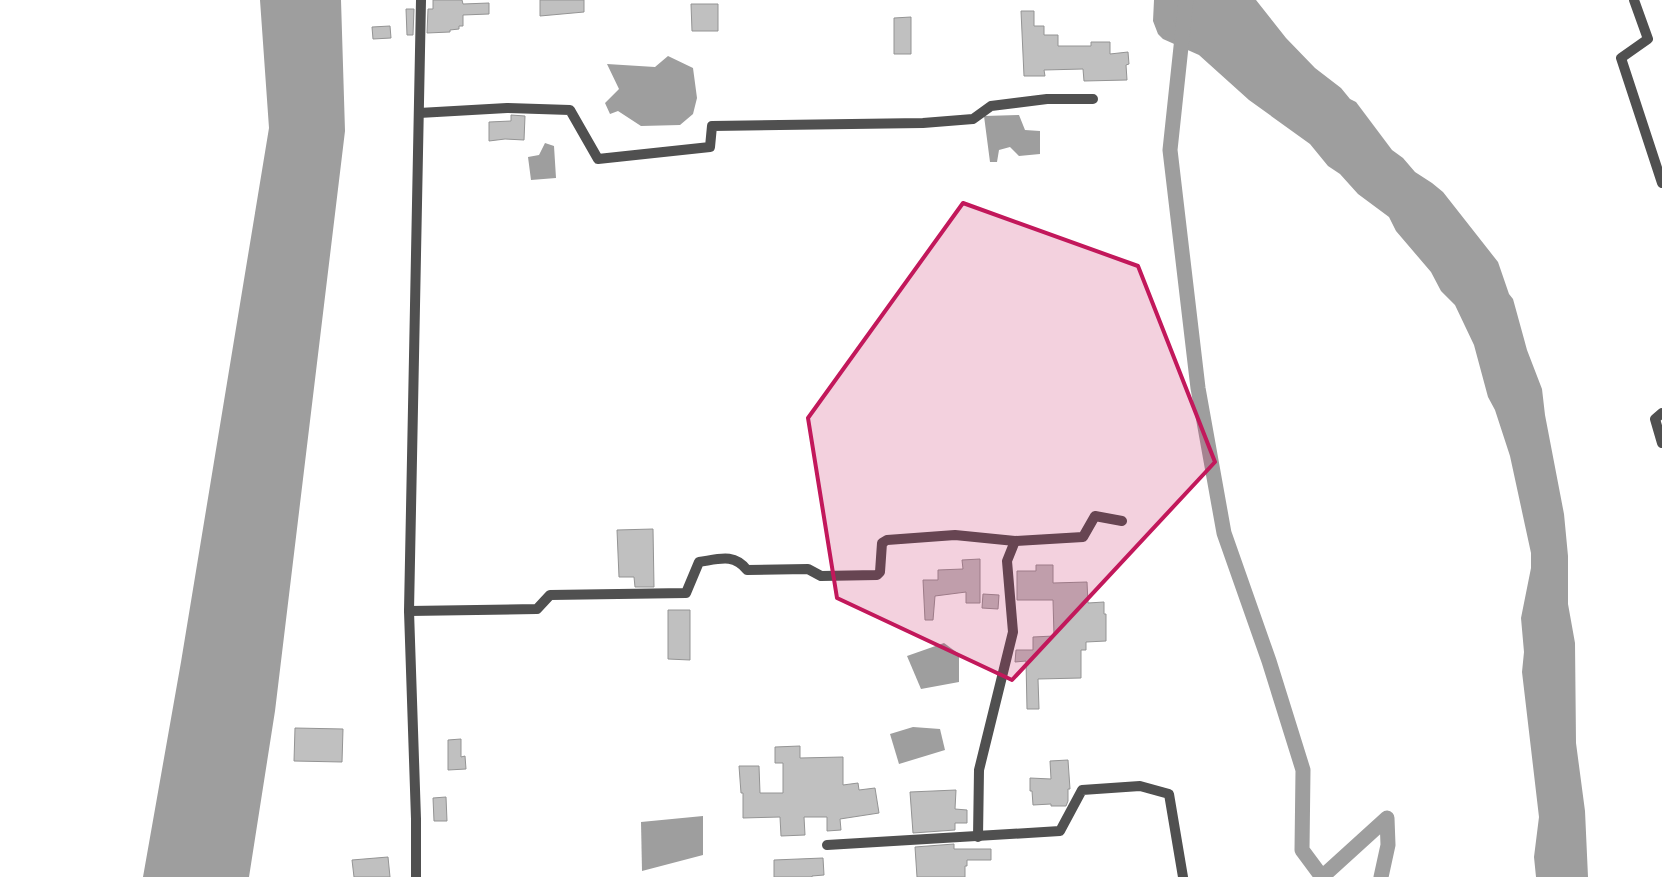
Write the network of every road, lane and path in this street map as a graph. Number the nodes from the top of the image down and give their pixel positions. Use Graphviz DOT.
graph roads {
  1 [pos="422,0"];
  2 [pos="1634,0"];
  3 [pos="1093,99"];
  4 [pos="419,113"];
  5 [pos="1662,183"];
  6 [pos="1662,413"];
  7 [pos="1662,443"];
  8 [pos="1122,521"];
  9 [pos="1015,541"];
  10 [pos="409,611"];
  11 [pos="978,837"];
  12 [pos="826,845"];
  13 [pos="416,877"];
  14 [pos="1183,877"];
  1 -- 4 [label="street"];
  2 -- 5 [label="street"];
  3 -- 4 [label="street"];
  4 -- 10 [label="street"];
  6 -- 7 [label="street"];
  8 -- 9 [label="street"];
  9 -- 10 [label="street"];
  9 -- 11 [label="street"];
  10 -- 13 [label="street"];
  11 -- 12 [label="street"];
  11 -- 14 [label="street"];
}
